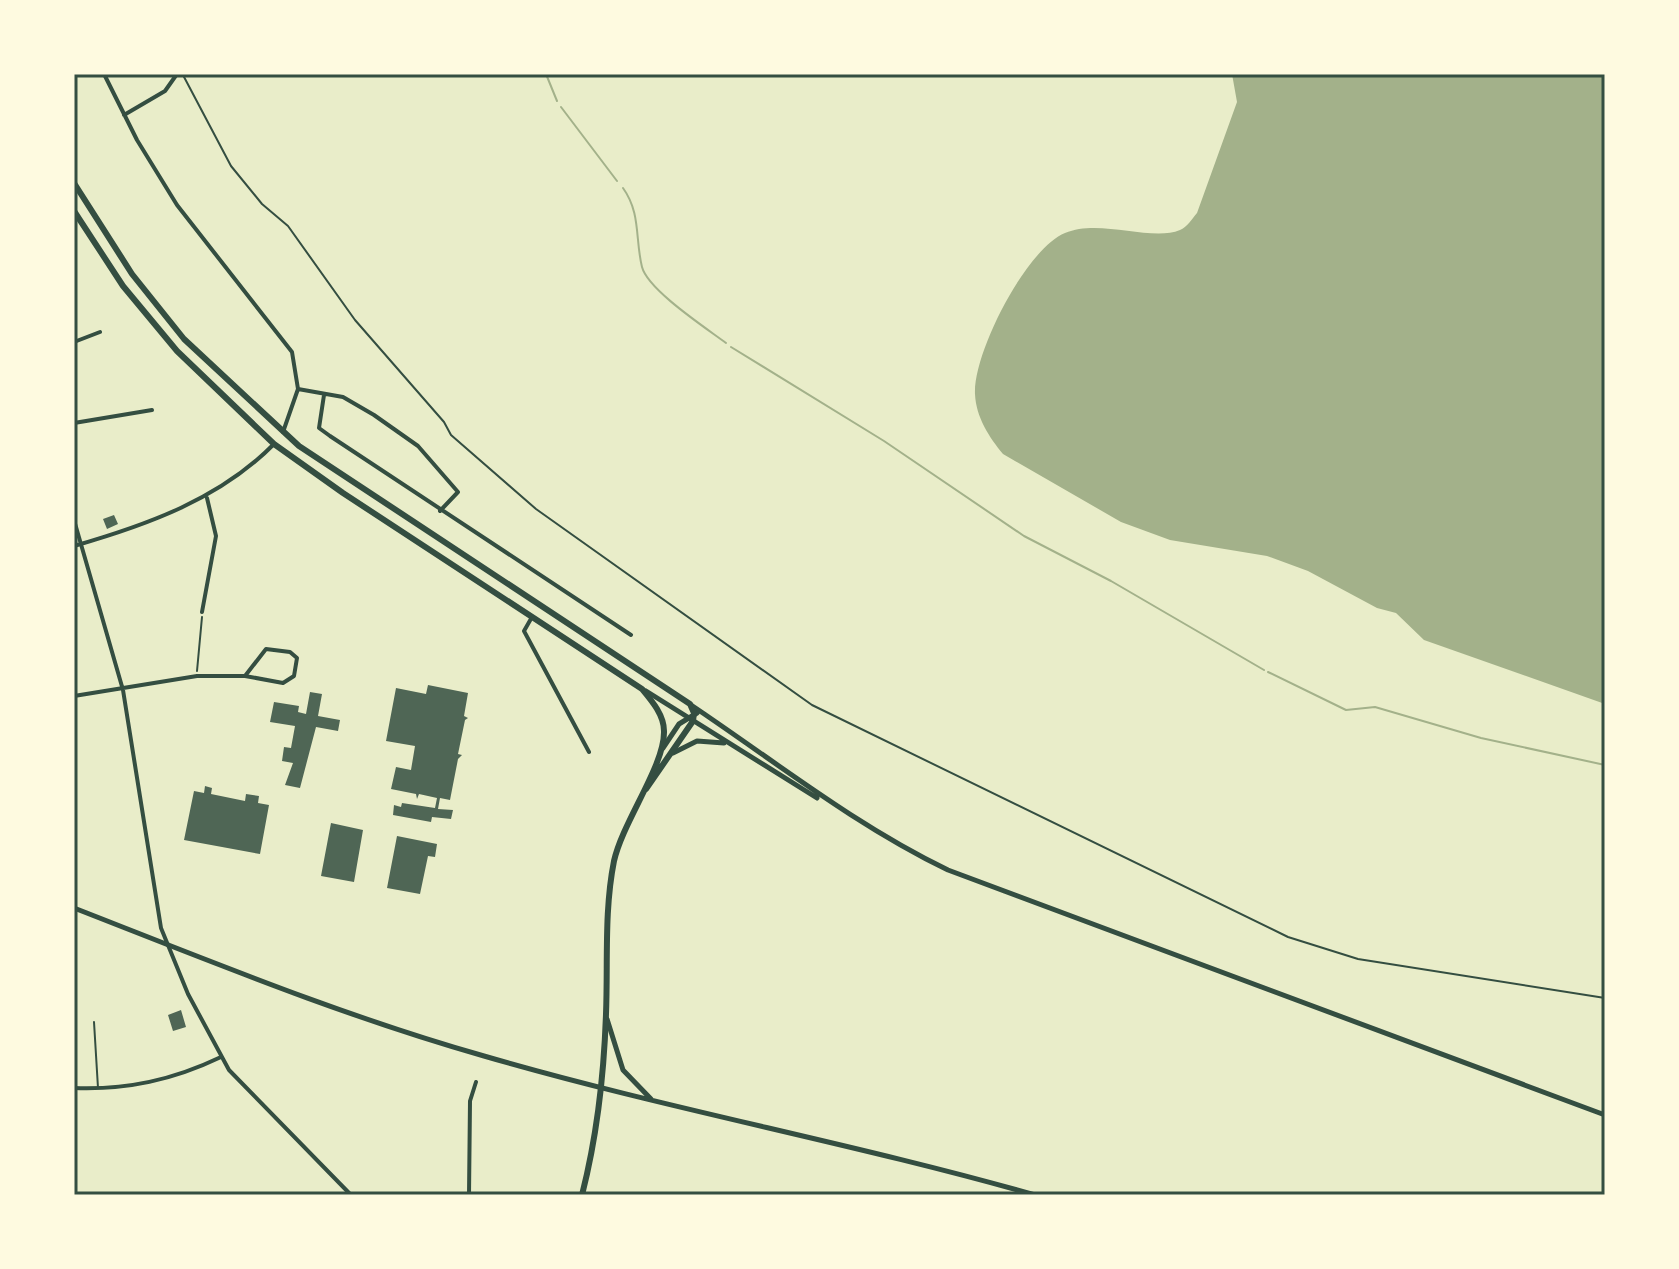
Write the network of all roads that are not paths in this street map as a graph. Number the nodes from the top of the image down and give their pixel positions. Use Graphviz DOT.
graph roads {
  1 [pos="104,74"];
  2 [pos="180,74"];
  3 [pos="124,115"];
  4 [pos="74,183"];
  5 [pos="74,211"];
  6 [pos="100,332"];
  7 [pos="74,342"];
  8 [pos="298,389"];
  9 [pos="324,395"];
  10 [pos="152,410"];
  11 [pos="74,423"];
  12 [pos="283,432"];
  13 [pos="274,444"];
  14 [pos="207,498"];
  15 [pos="440,511"];
  16 [pos="74,520"];
  17 [pos="81,544"];
  18 [pos="74,546"];
  19 [pos="202,612"];
  20 [pos="532,617"];
  21 [pos="631,635"];
  22 [pos="245,676"];
  23 [pos="642,689"];
  24 [pos="123,690"];
  25 [pos="74,696"];
  26 [pos="694,716"];
  27 [pos="730,745"];
  28 [pos="662,749"];
  29 [pos="589,752"];
  30 [pos="673,753"];
  31 [pos="836,808"];
  32 [pos="627,819"];
  33 [pos="74,908"];
  34 [pos="169,946"];
  35 [pos="606,1016"];
  36 [pos="94,1022"];
  37 [pos="221,1057"];
  38 [pos="476,1082"];
  39 [pos="74,1088"];
  40 [pos="600,1088"];
  41 [pos="98,1089"];
  42 [pos="652,1100"];
  43 [pos="1605,1115"];
  44 [pos="351,1195"];
  45 [pos="469,1195"];
  46 [pos="582,1195"];
  47 [pos="1035,1195"];
  1 -- 3 [label="street"];
  2 -- 3 [label="street"];
  3 -- 8 [label="street"];
  4 -- 12 [label="main road"];
  5 -- 13 [label="main road"];
  6 -- 7 [label="street"];
  8 -- 9 [label="street"];
  8 -- 12 [label="street"];
  9 -- 15 [label="street"];
  9 -- 15 [label="street"];
  10 -- 11 [label="street"];
  12 -- 13 [label="main road"];
  12 -- 26 [label="main road"];
  13 -- 14 [label="street"];
  13 -- 20 [label="main road"];
  14 -- 17 [label="street"];
  14 -- 19 [label="street"];
  15 -- 21 [label="street"];
  16 -- 17 [label="street"];
  17 -- 18 [label="street"];
  17 -- 24 [label="street"];
  20 -- 23 [label="main road"];
  20 -- 29 [label="street"];
  22 -- 22 [label="street"];
  22 -- 24 [label="street"];
  23 -- 26 [label="street"];
  23 -- 28 [label="main road"];
  24 -- 25 [label="street"];
  24 -- 34 [label="street"];
  26 -- 27 [label="street"];
  26 -- 28 [label="street"];
  26 -- 30 [label="main road"];
  26 -- 31 [label="street"];
  27 -- 30 [label="street"];
  27 -- 31 [label="street"];
  28 -- 32 [label="main road"];
  30 -- 32 [label="main road"];
  31 -- 43 [label="street"];
  32 -- 35 [label="main road"];
  33 -- 34 [label="street"];
  34 -- 37 [label="street"];
  34 -- 40 [label="street"];
  35 -- 40 [label="main road"];
  35 -- 42 [label="street"];
  36 -- 41 [label="lane"];
  37 -- 41 [label="street"];
  37 -- 44 [label="street"];
  38 -- 45 [label="street"];
  39 -- 41 [label="street"];
  40 -- 42 [label="street"];
  40 -- 46 [label="main road"];
  42 -- 47 [label="street"];
}
